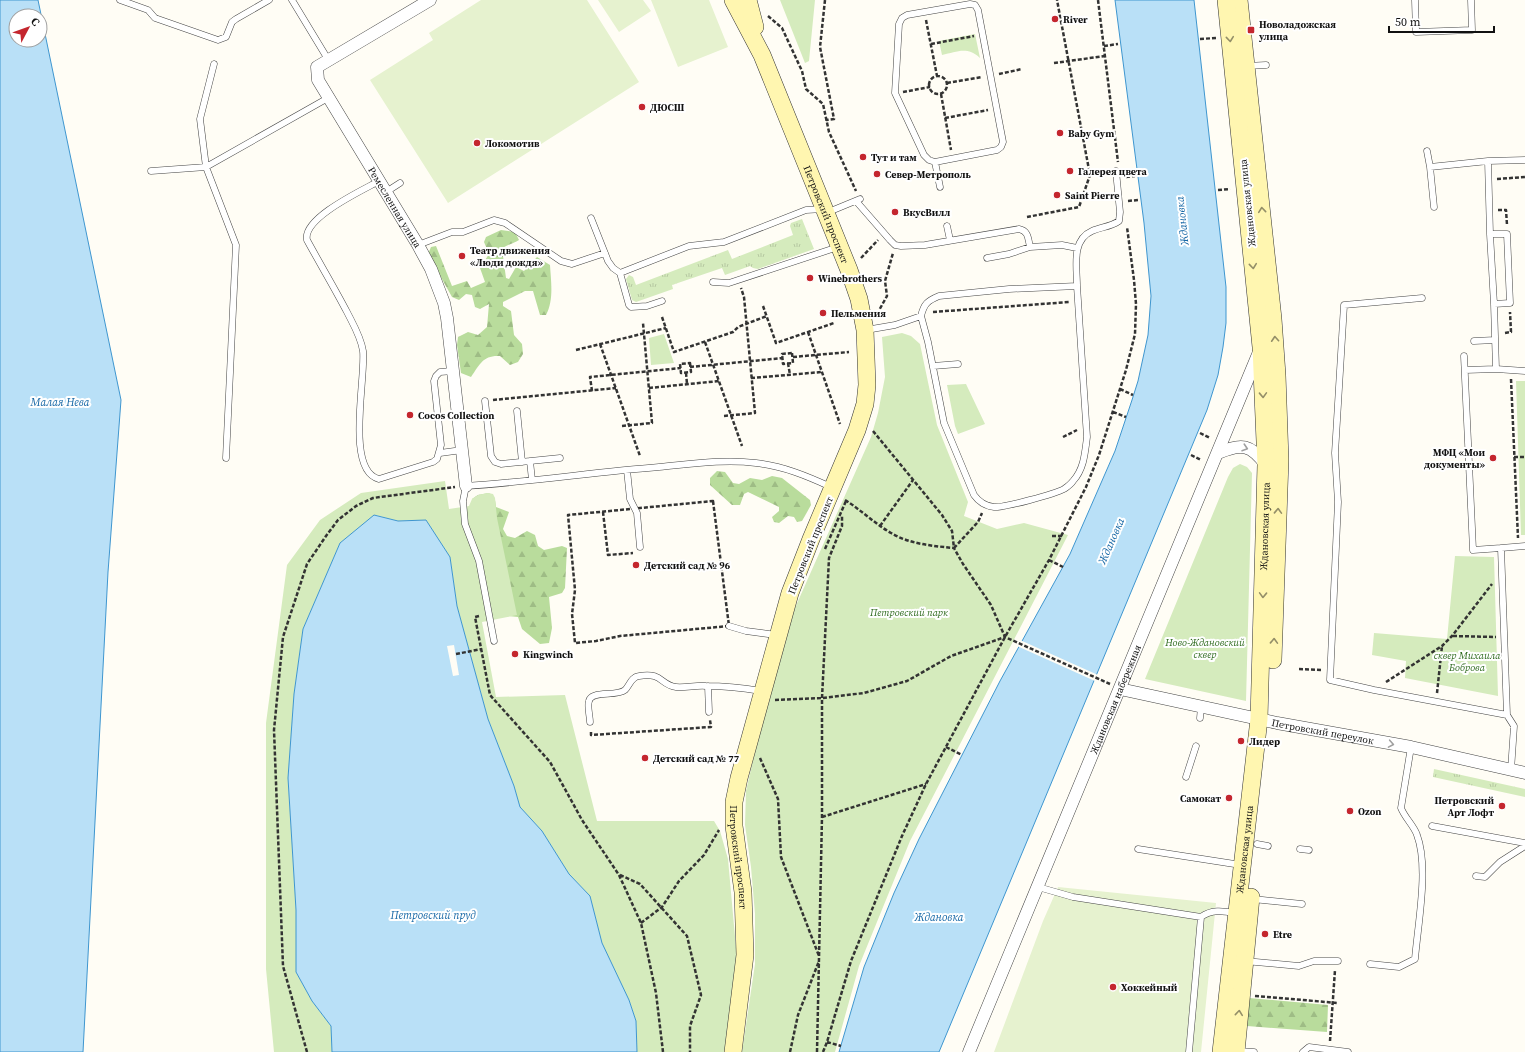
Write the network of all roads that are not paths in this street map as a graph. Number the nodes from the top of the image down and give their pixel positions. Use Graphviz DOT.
graph roads {
  1 [pos="120,0"];
  2 [pos="269,0"];
  3 [pos="292,0"];
  4 [pos="430,0"];
  5 [pos="733,0"];
  6 [pos="748,0"];
  7 [pos="1226,0"];
  8 [pos="1239,0"];
  9 [pos="1415,0"];
  10 [pos="1471,0"];
  11 [pos="762,55"];
  12 [pos="329,61"];
  13 [pos="214,64"];
  14 [pos="1266,65"];
  15 [pos="1246,66"];
  16 [pos="328,98"];
  17 [pos="1427,151"];
  18 [pos="1525,160"];
  19 [pos="1488,161"];
  20 [pos="935,162"];
  21 [pos="206,167"];
  22 [pos="1430,168"];
  23 [pos="151,171"];
  24 [pos="1116,171"];
  25 [pos="379,182"];
  26 [pos="400,183"];
  27 [pos="940,187"];
  28 [pos="386,192"];
  29 [pos="1434,208"];
  30 [pos="825,211"];
  31 [pos="591,218"];
  32 [pos="947,226"];
  33 [pos="1490,234"];
  34 [pos="950,240"];
  35 [pos="418,245"];
  36 [pos="839,246"];
  37 [pos="1030,247"];
  38 [pos="1077,248"];
  39 [pos="605,254"];
  40 [pos="987,258"];
  41 [pos="620,273"];
  42 [pos="713,282"];
  43 [pos="1077,286"];
  44 [pos="1422,298"];
  45 [pos="662,301"];
  46 [pos="1494,304"];
  47 [pos="921,316"];
  48 [pos="870,325"];
  49 [pos="1495,340"];
  50 [pos="1474,341"];
  51 [pos="1262,347"];
  52 [pos="1464,356"];
  53 [pos="958,364"];
  54 [pos="933,366"];
  55 [pos="1496,369"];
  56 [pos="1465,370"];
  57 [pos="453,371"];
  58 [pos="1525,371"];
  59 [pos="485,401"];
  60 [pos="517,411"];
  61 [pos="462,450"];
  62 [pos="440,453"];
  63 [pos="1218,453"];
  64 [pos="226,458"];
  65 [pos="560,458"];
  66 [pos="530,461"];
  67 [pos="522,462"];
  68 [pos="1266,465"];
  69 [pos="627,470"];
  70 [pos="532,480"];
  71 [pos="466,486"];
  72 [pos="837,493"];
  73 [pos="1522,546"];
  74 [pos="640,547"];
  75 [pos="1501,548"];
  76 [pos="729,626"];
  77 [pos="778,636"];
  78 [pos="494,641"];
  79 [pos="708,686"];
  80 [pos="1120,689"];
  81 [pos="768,695"];
  82 [pos="710,712"];
  83 [pos="1507,715"];
  84 [pos="1265,720"];
  85 [pos="590,722"];
  86 [pos="1196,746"];
  87 [pos="1411,747"];
  88 [pos="1511,770"];
  89 [pos="1525,772"];
  90 [pos="1186,777"];
  91 [pos="1432,826"];
  92 [pos="1525,843"];
  93 [pos="1525,846"];
  94 [pos="1138,849"];
  95 [pos="1300,849"];
  96 [pos="1309,850"];
  97 [pos="1244,865"];
  98 [pos="1476,876"];
  99 [pos="1038,887"];
  100 [pos="1251,899"];
  101 [pos="1302,904"];
  102 [pos="1238,913"];
  103 [pos="1201,917"];
  104 [pos="1245,961"];
  105 [pos="1337,961"];
  106 [pos="1370,964"];
  107 [pos="1231,1051"];
  108 [pos="733,1052"];
  109 [pos="969,1052"];
  110 [pos="1189,1052"];
  111 [pos="1254,1052"];
  112 [pos="1303,1052"];
  113 [pos="1348,1052"];
  1 -- 2 [label="lane"];
  3 -- 12 [label="lane"];
  4 -- 12 [label="street, Ремесленная улица"];
  5 -- 11 [label="main road, Петровский проспект"];
  6 -- 11 [label="main road, Петровский проспект"];
  7 -- 51 [label="main road, Ждановская улица, one-way"];
  8 -- 15 [label="main road, Ждановская улица"];
  9 -- 10 [label="lane"];
  11 -- 30 [label="main road, Петровский проспект"];
  12 -- 16 [label="street, Ремесленная улица"];
  13 -- 21 [label="lane"];
  14 -- 15 [label="lane"];
  84 -- 15 [label="main road, Ждановская улица, one-way"];
  16 -- 21 [label="lane"];
  16 -- 25 [label="street, Ремесленная улица"];
  17 -- 22 [label="lane"];
  18 -- 19 [label="lane"];
  19 -- 22 [label="lane"];
  19 -- 33 [label="lane"];
  20 -- 20 [label="lane"];
  20 -- 27 [label="lane"];
  21 -- 23 [label="lane"];
  21 -- 64 [label="lane"];
  22 -- 29 [label="lane"];
  24 -- 38 [label="lane"];
  25 -- 28 [label="street, Ремесленная улица"];
  25 -- 62 [label="lane"];
  26 -- 28 [label="lane"];
  28 -- 35 [label="street, Ремесленная улица"];
  30 -- 34 [label="lane"];
  30 -- 36 [label="main road, Петровский проспект"];
  30 -- 41 [label="lane"];
  31 -- 39 [label="lane"];
  32 -- 34 [label="lane"];
  33 -- 46 [label="lane"];
  33 -- 46 [label="lane"];
  34 -- 37 [label="lane"];
  35 -- 39 [label="lane"];
  35 -- 57 [label="street, Ремесленная улица"];
  36 -- 42 [label="lane"];
  36 -- 48 [label="main road, Петровский проспект"];
  37 -- 38 [label="lane"];
  37 -- 40 [label="lane"];
  38 -- 43 [label="lane"];
  39 -- 41 [label="lane"];
  41 -- 45 [label="lane"];
  43 -- 47 [label="lane"];
  43 -- 54 [label="lane"];
  44 -- 83 [label="lane"];
  46 -- 49 [label="lane"];
  47 -- 48 [label="lane"];
  47 -- 54 [label="lane"];
  48 -- 72 [label="main road, Петровский проспект"];
  49 -- 50 [label="lane"];
  49 -- 55 [label="lane"];
  51 -- 63 [label="street, Ждановская набережная"];
  51 -- 68 [label="main road, Ждановская улица, one-way"];
  52 -- 56 [label="lane"];
  53 -- 54 [label="lane"];
  55 -- 56 [label="lane"];
  55 -- 58 [label="lane"];
  56 -- 75 [label="lane"];
  57 -- 61 [label="street, Ремесленная улица"];
  57 -- 62 [label="lane"];
  59 -- 67 [label="lane"];
  60 -- 67 [label="lane"];
  61 -- 62 [label="lane"];
  61 -- 71 [label="street, Ремесленная улица"];
  63 -- 68 [label="street, one-way"];
  63 -- 80 [label="street, Ждановская набережная"];
  65 -- 66 [label="lane"];
  66 -- 67 [label="lane"];
  66 -- 70 [label="lane"];
  68 -- 84 [label="main road, Ждановская улица, one-way"];
  69 -- 70 [label="lane"];
  69 -- 72 [label="lane"];
  69 -- 74 [label="lane"];
  70 -- 71 [label="lane"];
  71 -- 78 [label="lane"];
  72 -- 77 [label="main road, Петровский проспект"];
  73 -- 75 [label="lane"];
  75 -- 83 [label="lane"];
  76 -- 77 [label="lane"];
  77 -- 81 [label="main road, Петровский проспект"];
  79 -- 81 [label="lane"];
  79 -- 82 [label="lane"];
  79 -- 85 [label="lane"];
  80 -- 84 [label="street, Петровский переулок"];
  80 -- 99 [label="street, Ждановская набережная"];
  81 -- 108 [label="main road, Петровский проспект"];
  83 -- 88 [label="lane"];
  84 -- 87 [label="street, Петровский переулок, one-way"];
  84 -- 97 [label="main road, Ждановская улица"];
  84 -- 100 [label="main road, Ждановская улица"];
  86 -- 90 [label="lane"];
  87 -- 88 [label="street, Петровский переулок"];
  87 -- 106 [label="lane"];
  88 -- 89 [label="street, Петровский переулок"];
  91 -- 92 [label="lane"];
  93 -- 98 [label="lane"];
  94 -- 97 [label="lane"];
  95 -- 96 [label="lane"];
  97 -- 102 [label="main road, Ждановская улица"];
  99 -- 103 [label="lane"];
  99 -- 109 [label="street, Ждановская набережная"];
  100 -- 101 [label="lane"];
  100 -- 104 [label="main road, Ждановская улица"];
  102 -- 103 [label="lane"];
  102 -- 107 [label="main road, Ждановская улица"];
  103 -- 110 [label="lane"];
  104 -- 105 [label="lane"];
  107 -- 104 [label="main road, Ждановская улица, one-way"];
  107 -- 111 [label="lane"];
  112 -- 113 [label="lane"];
}
